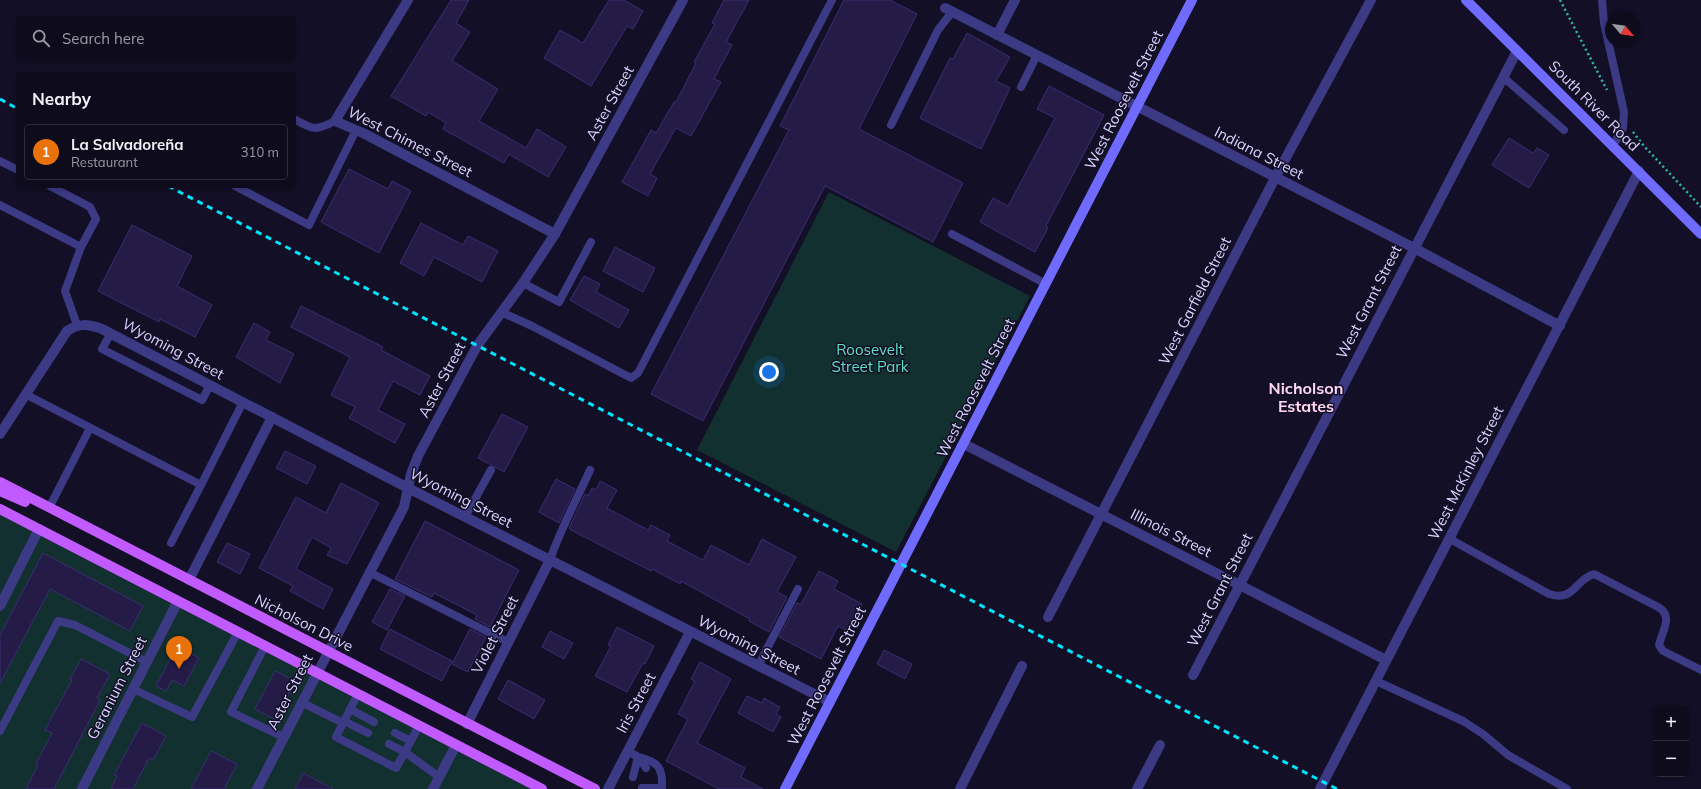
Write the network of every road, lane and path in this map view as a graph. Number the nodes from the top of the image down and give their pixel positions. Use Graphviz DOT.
graph roads {
  1 [pos="408,0"];
  2 [pos="683,0"];
  3 [pos="832,0"];
  4 [pos="1015,0"];
  5 [pos="1192,0"];
  6 [pos="1371,0"];
  7 [pos="1466,0"];
  8 [pos="1602,0"];
  9 [pos="948,10"];
  10 [pos="997,35"];
  11 [pos="1517,51"];
  12 [pos="1037,56"];
  13 [pos="1503,77"];
  14 [pos="1021,87"];
  15 [pos="1136,107"];
  16 [pos="296,120"];
  17 [pos="335,121"];
  18 [pos="891,125"];
  19 [pos="356,130"];
  20 [pos="1564,130"];
  21 [pos="1613,146"];
  22 [pos="0,161"];
  23 [pos="16,169"];
  24 [pos="1639,171"];
  25 [pos="1275,178"];
  26 [pos="54,188"];
  27 [pos="240,188"];
  28 [pos="0,205"];
  29 [pos="555,234"];
  30 [pos="952,234"];
  31 [pos="1701,234"];
  32 [pos="592,242"];
  33 [pos="81,247"];
  34 [pos="1414,248"];
  35 [pos="523,282"];
  36 [pos="1046,284"];
  37 [pos="501,312"];
  38 [pos="77,325"];
  39 [pos="1560,326"];
  40 [pos="111,333"];
  41 [pos="210,385"];
  42 [pos="25,394"];
  43 [pos="243,402"];
  44 [pos="272,417"];
  45 [pos="90,428"];
  46 [pos="0,434"];
  47 [pos="964,444"];
  48 [pos="491,470"];
  49 [pos="590,470"];
  50 [pos="0,482"];
  51 [pos="201,485"];
  52 [pos="408,488"];
  53 [pos="0,491"];
  54 [pos="49,508"];
  55 [pos="0,509"];
  56 [pos="1101,513"];
  57 [pos="465,517"];
  58 [pos="73,520"];
  59 [pos="38,529"];
  60 [pos="1450,539"];
  61 [pos="171,543"];
  62 [pos="550,560"];
  63 [pos="369,572"];
  64 [pos="189,580"];
  65 [pos="1240,585"];
  66 [pos="798,589"];
  67 [pos="178,601"];
  68 [pos="0,606"];
  69 [pos="1048,617"];
  70 [pos="238,632"];
  71 [pos="690,632"];
  72 [pos="508,642"];
  73 [pos="265,646"];
  74 [pos="327,652"];
  75 [pos="1386,660"];
  76 [pos="147,662"];
  77 [pos="758,666"];
  78 [pos="1022,666"];
  79 [pos="1701,670"];
  80 [pos="316,672"];
  81 [pos="1193,675"];
  82 [pos="1376,681"];
  83 [pos="133,690"];
  84 [pos="358,694"];
  85 [pos="301,702"];
  86 [pos="830,702"];
  87 [pos="350,709"];
  88 [pos="344,722"];
  89 [pos="374,722"];
  90 [pos="467,724"];
  91 [pos="419,726"];
  92 [pos="0,731"];
  93 [pos="368,733"];
  94 [pos="395,733"];
  95 [pos="283,737"];
  96 [pos="411,741"];
  97 [pos="389,744"];
  98 [pos="456,745"];
  99 [pos="1160,745"];
  100 [pos="628,751"];
  101 [pos="405,752"];
  102 [pos="638,757"];
  103 [pos="646,768"];
  104 [pos="439,777"];
  105 [pos="633,777"];
  106 [pos="655,779"];
  107 [pos="642,788"];
  108 [pos="82,789"];
  109 [pos="257,789"];
  110 [pos="433,789"];
  111 [pos="542,789"];
  112 [pos="595,789"];
  113 [pos="608,789"];
  114 [pos="663,789"];
  115 [pos="785,789"];
  116 [pos="960,789"];
  117 [pos="1137,789"];
  118 [pos="1320,789"];
  119 [pos="1567,789"];
  1 -- 17 [label="street, West Chimes Street"];
  2 -- 29 [label="street, Aster Street"];
  3 -- 37 [label="lane"];
  4 -- 10 [label="street"];
  5 -- 15 [label="main road, West Roosevelt Street"];
  6 -- 25 [label="street, West Garfield Street"];
  7 -- 11 [label="main road, South River Road"];
  8 -- 21 [label="lane"];
  9 -- 10 [label="street, Indiana Street"];
  9 -- 18 [label="lane"];
  10 -- 12 [label="street, Indiana Street"];
  11 -- 13 [label="street, West Grant Street"];
  11 -- 21 [label="main road, South River Road"];
  12 -- 14 [label="lane"];
  12 -- 15 [label="street, Indiana Street"];
  13 -- 20 [label="lane"];
  13 -- 34 [label="street, West Grant Street"];
  15 -- 25 [label="street, Indiana Street"];
  15 -- 36 [label="main road, West Roosevelt Street"];
  16 -- 17 [label="lane"];
  17 -- 19 [label="street, West Chimes Street"];
  19 -- 27 [label="lane"];
  19 -- 29 [label="street, West Chimes Street"];
  21 -- 24 [label="main road, South River Road"];
  22 -- 23 [label="lane"];
  24 -- 31 [label="main road, South River Road"];
  24 -- 39 [label="street, West McKinley Street"];
  25 -- 34 [label="street, Indiana Street"];
  25 -- 56 [label="street, West Garfield Street"];
  26 -- 33 [label="lane"];
  28 -- 33 [label="lane"];
  29 -- 35 [label="street, Aster Street"];
  30 -- 36 [label="lane"];
  32 -- 35 [label="lane"];
  33 -- 38 [label="lane"];
  34 -- 39 [label="street, Indiana Street"];
  34 -- 65 [label="street, West Grant Street"];
  35 -- 37 [label="street, Aster Street"];
  36 -- 47 [label="main road, West Roosevelt Street"];
  37 -- 52 [label="street, Aster Street"];
  38 -- 40 [label="street, Wyoming Street"];
  38 -- 42 [label="street"];
  39 -- 60 [label="street, West McKinley Street"];
  40 -- 41 [label="street, Wyoming Street"];
  40 -- 41 [label="lane"];
  41 -- 43 [label="street, Wyoming Street"];
  42 -- 45 [label="lane"];
  42 -- 46 [label="street"];
  43 -- 44 [label="street, Wyoming Street"];
  43 -- 51 [label="lane"];
  44 -- 52 [label="street, Wyoming Street"];
  44 -- 64 [label="street"];
  45 -- 51 [label="lane"];
  45 -- 54 [label="lane"];
  47 -- 56 [label="street, Illinois Street"];
  47 -- 86 [label="main road, West Roosevelt Street"];
  48 -- 57 [label="lane"];
  49 -- 62 [label="lane"];
  50 -- 54 [label="main road, Nicholson Drive"];
  51 -- 61 [label="lane"];
  52 -- 57 [label="street, Wyoming Street"];
  52 -- 63 [label="street, Aster Street"];
  53 -- 58 [label="main road"];
  54 -- 58 [label="main road, Nicholson Drive"];
  55 -- 59 [label="main road"];
  56 -- 65 [label="street, Illinois Street"];
  56 -- 69 [label="street, West Garfield Street"];
  57 -- 62 [label="street, Wyoming Street"];
  58 -- 64 [label="main road, Nicholson Drive"];
  59 -- 67 [label="main road"];
  59 -- 68 [label="street"];
  60 -- 75 [label="street, West McKinley Street"];
  60 -- 79 [label="lane"];
  62 -- 71 [label="street, Wyoming Street"];
  62 -- 72 [label="street, Violet Street"];
  63 -- 72 [label="lane"];
  63 -- 74 [label="street, Aster Street"];
  64 -- 74 [label="main road, Nicholson Drive"];
  65 -- 75 [label="street, Illinois Street"];
  65 -- 81 [label="street, West Grant Street"];
  66 -- 77 [label="lane"];
  67 -- 70 [label="main road"];
  67 -- 76 [label="street, Geranium Street"];
  70 -- 73 [label="main road"];
  70 -- 83 [label="lane"];
  71 -- 77 [label="street, Wyoming Street"];
  71 -- 100 [label="street, Iris Street"];
  72 -- 90 [label="street, Violet Street"];
  73 -- 80 [label="main road"];
  73 -- 95 [label="lane"];
  74 -- 80 [label="street, Aster Street"];
  74 -- 90 [label="main road, Nicholson Drive"];
  75 -- 82 [label="street, West McKinley Street"];
  76 -- 83 [label="street, Geranium Street"];
  76 -- 92 [label="lane"];
  77 -- 86 [label="street, Wyoming Street"];
  78 -- 116 [label="street"];
  80 -- 84 [label="main road"];
  80 -- 85 [label="street, Aster Street"];
  82 -- 118 [label="street, West McKinley Street"];
  82 -- 119 [label="lane"];
  83 -- 108 [label="street, Geranium Street"];
  84 -- 87 [label="lane"];
  84 -- 91 [label="main road"];
  85 -- 88 [label="lane"];
  85 -- 95 [label="street, Aster Street"];
  86 -- 115 [label="main road, West Roosevelt Street"];
  87 -- 88 [label="lane"];
  87 -- 89 [label="lane"];
  88 -- 93 [label="lane"];
  88 -- 101 [label="lane"];
  90 -- 112 [label="main road, Nicholson Drive"];
  91 -- 96 [label="lane"];
  91 -- 98 [label="main road"];
  94 -- 96 [label="lane"];
  95 -- 109 [label="street, Aster Street"];
  96 -- 101 [label="lane"];
  97 -- 101 [label="lane"];
  98 -- 104 [label="street"];
  98 -- 111 [label="main road"];
  99 -- 117 [label="street"];
  100 -- 102 [label="lane"];
  100 -- 113 [label="street, Iris Street"];
  101 -- 104 [label="lane"];
  102 -- 103 [label="lane"];
  102 -- 105 [label="lane"];
  102 -- 114 [label="lane"];
  104 -- 110 [label="street"];
  106 -- 114 [label="lane"];
  107 -- 114 [label="lane"];
}
